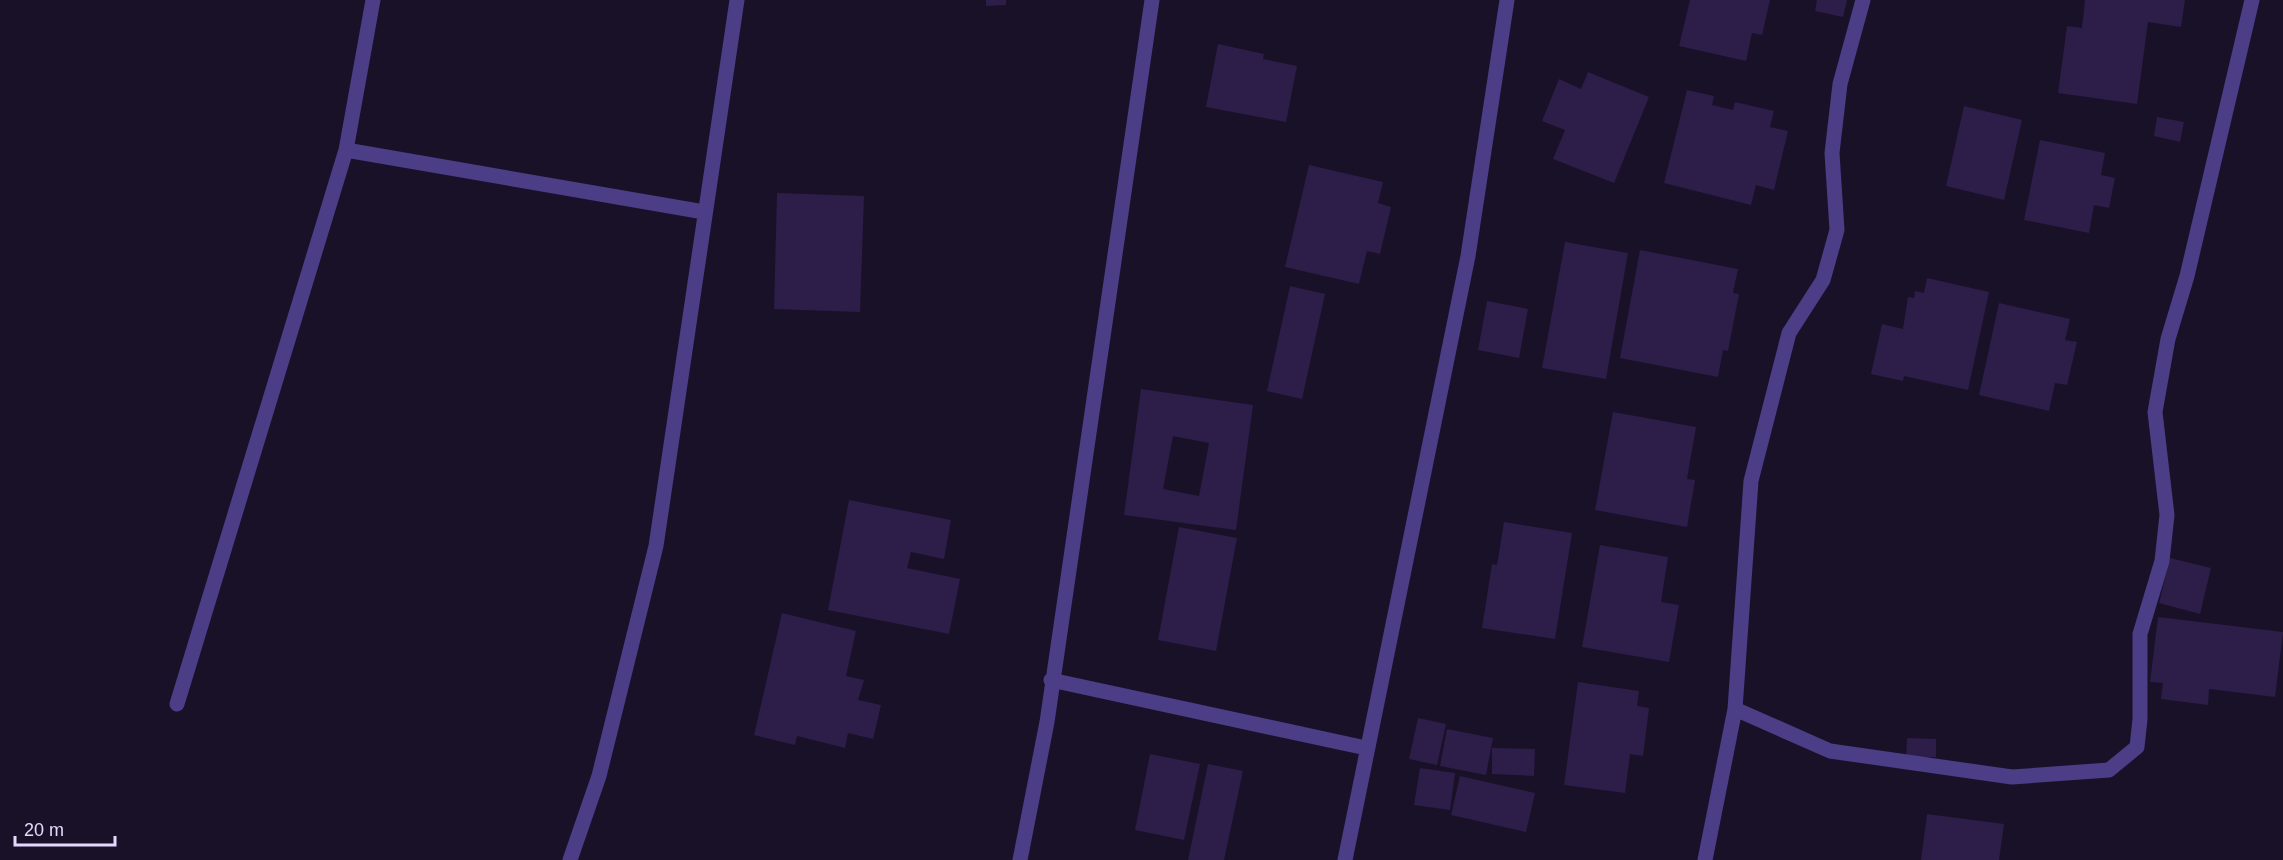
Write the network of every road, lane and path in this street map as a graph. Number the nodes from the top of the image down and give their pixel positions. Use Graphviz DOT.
graph roads {
  1 [pos="373,0"];
  2 [pos="737,0"];
  3 [pos="1152,0"];
  4 [pos="1506,0"];
  5 [pos="1863,0"];
  6 [pos="2252,0"];
  7 [pos="346,150"];
  8 [pos="704,212"];
  9 [pos="1051,680"];
  10 [pos="177,704"];
  11 [pos="1735,708"];
  12 [pos="1366,748"];
  13 [pos="570,860"];
  14 [pos="1020,860"];
  15 [pos="1345,860"];
  16 [pos="1705,860"];
  1 -- 7 [label="street"];
  2 -- 8 [label="street"];
  3 -- 9 [label="street"];
  4 -- 12 [label="street"];
  5 -- 11 [label="street"];
  6 -- 11 [label="street"];
  7 -- 8 [label="street"];
  7 -- 10 [label="street"];
  8 -- 13 [label="street"];
  9 -- 12 [label="street"];
  9 -- 14 [label="street"];
  11 -- 16 [label="street"];
  12 -- 15 [label="street"];
}
